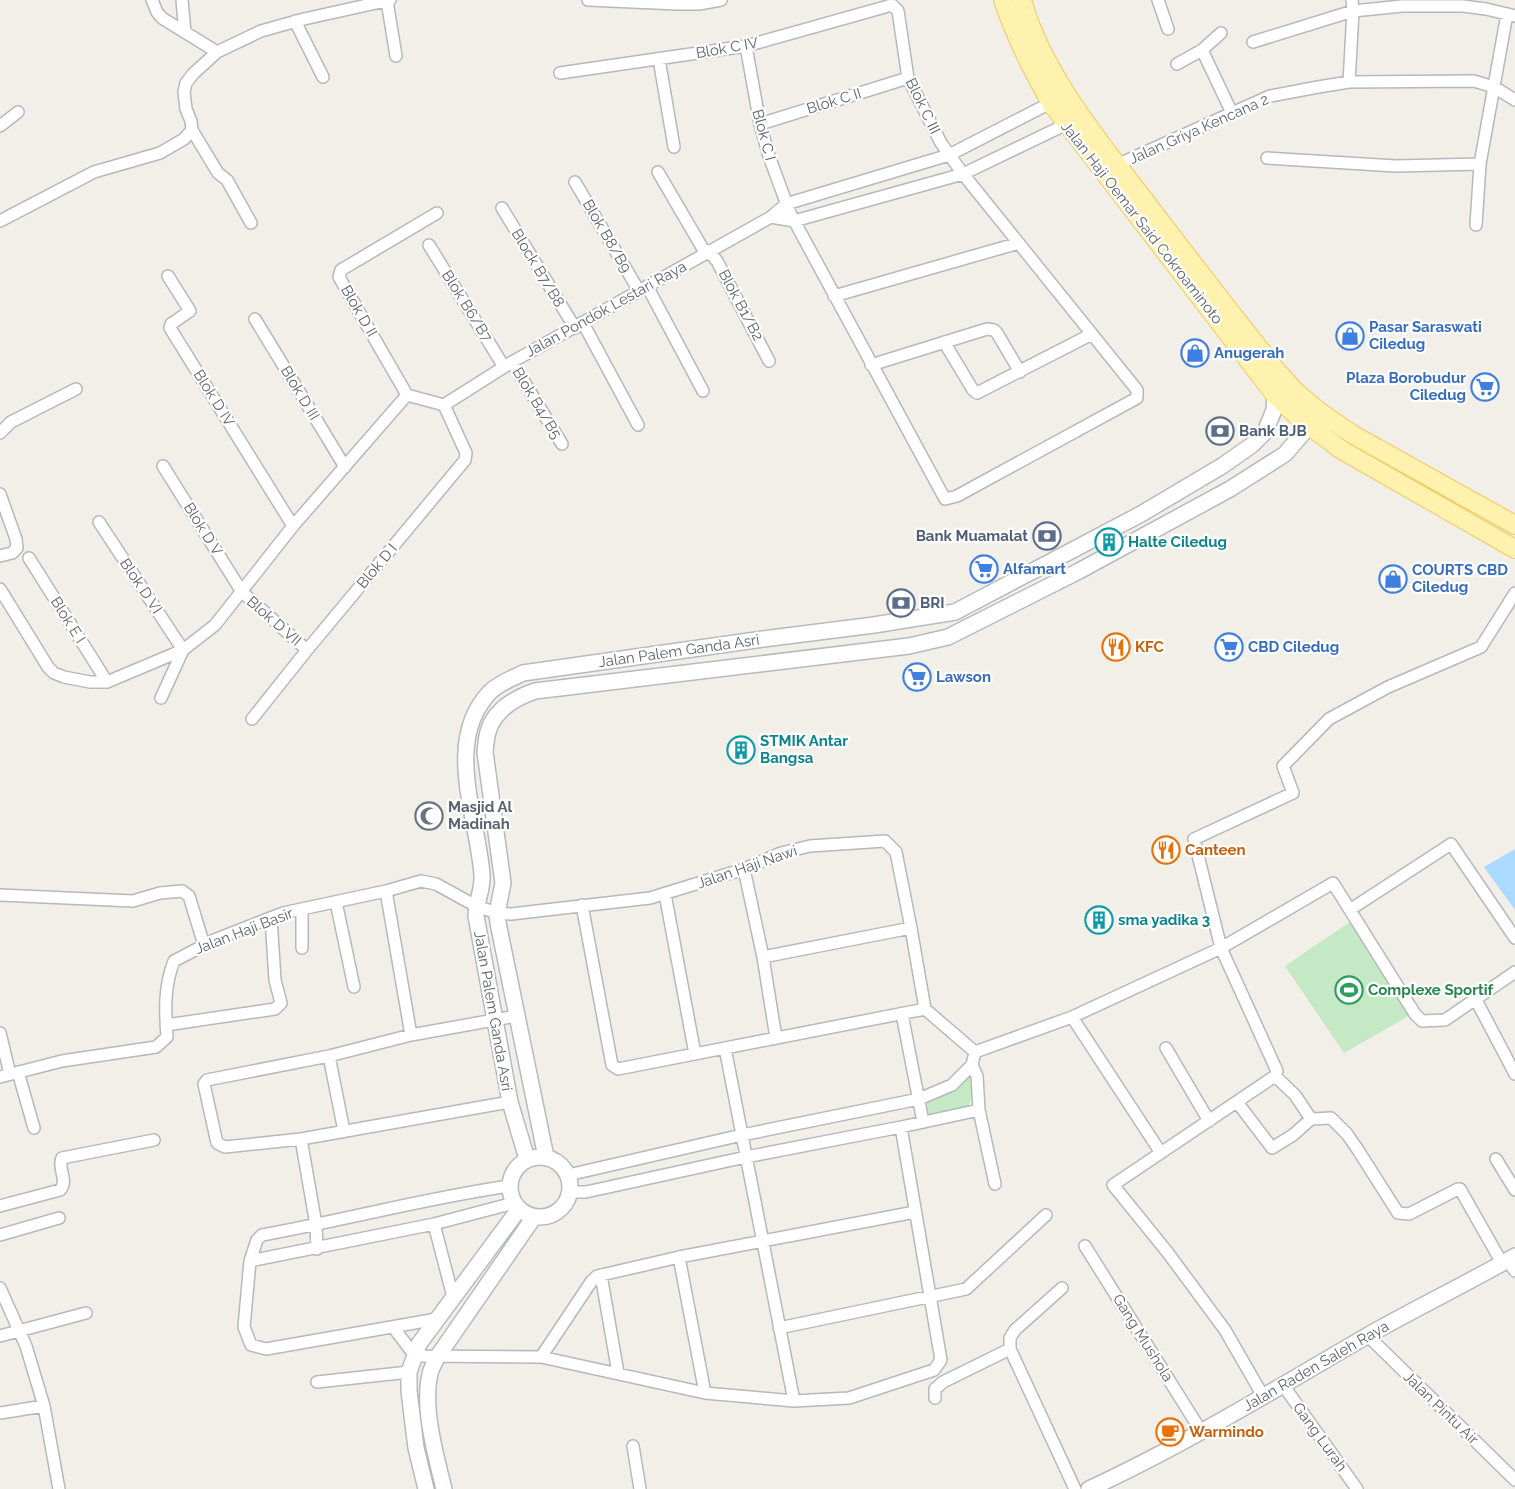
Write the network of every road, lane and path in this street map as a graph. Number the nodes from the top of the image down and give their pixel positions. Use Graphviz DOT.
graph roads {
  1 [pos="152,0"];
  2 [pos="182,0"];
  3 [pos="386,0"];
  4 [pos="588,0"];
  5 [pos="721,0"];
  6 [pos="1003,0"];
  7 [pos="1022,0"];
  8 [pos="1158,0"];
  9 [pos="611,1"];
  10 [pos="699,2"];
  11 [pos="892,5"];
  12 [pos="1353,6"];
  13 [pos="1511,15"];
  14 [pos="295,22"];
  15 [pos="1168,29"];
  16 [pos="185,32"];
  17 [pos="1221,33"];
  18 [pos="1253,42"];
  19 [pos="746,46"];
  20 [pos="1202,50"];
  21 [pos="217,52"];
  22 [pos="396,56"];
  23 [pos="659,59"];
  24 [pos="1177,64"];
  25 [pos="560,73"];
  26 [pos="323,77"];
  27 [pos="908,78"];
  28 [pos="1349,82"];
  29 [pos="1494,87"];
  30 [pos="1067,94"];
  31 [pos="1515,100"];
  32 [pos="1050,103"];
  33 [pos="18,112"];
  34 [pos="1232,113"];
  35 [pos="1083,117"];
  36 [pos="760,124"];
  37 [pos="1066,124"];
  38 [pos="0,126"];
  39 [pos="192,130"];
  40 [pos="674,147"];
  41 [pos="949,156"];
  42 [pos="1267,158"];
  43 [pos="1480,164"];
  44 [pos="1117,165"];
  45 [pos="658,172"];
  46 [pos="963,174"];
  47 [pos="575,182"];
  48 [pos="786,204"];
  49 [pos="502,208"];
  50 [pos="437,213"];
  51 [pos="771,217"];
  52 [pos="794,220"];
  53 [pos="0,221"];
  54 [pos="251,223"];
  55 [pos="1476,225"];
  56 [pos="1019,243"];
  57 [pos="429,245"];
  58 [pos="709,252"];
  59 [pos="168,276"];
  60 [pos="643,288"];
  61 [pos="834,296"];
  62 [pos="255,319"];
  63 [pos="579,325"];
  64 [pos="1092,334"];
  65 [pos="944,342"];
  66 [pos="769,361"];
  67 [pos="508,364"];
  68 [pos="871,366"];
  69 [pos="1020,372"];
  70 [pos="76,389"];
  71 [pos="703,391"];
  72 [pos="407,395"];
  73 [pos="1275,395"];
  74 [pos="444,406"];
  75 [pos="1315,419"];
  76 [pos="638,425"];
  77 [pos="0,433"];
  78 [pos="562,444"];
  79 [pos="163,466"];
  80 [pos="345,467"];
  81 [pos="0,494"];
  82 [pos="1141,514"];
  83 [pos="99,522"];
  84 [pos="1515,525"];
  85 [pos="294,526"];
  86 [pos="1151,533"];
  87 [pos="1515,549"];
  88 [pos="0,556"];
  89 [pos="29,558"];
  90 [pos="0,589"];
  91 [pos="242,592"];
  92 [pos="1515,593"];
  93 [pos="183,650"];
  94 [pos="307,650"];
  95 [pos="107,682"];
  96 [pos="161,698"];
  97 [pos="252,719"];
  98 [pos="744,870"];
  99 [pos="482,877"];
  100 [pos="503,883"];
  101 [pos="386,891"];
  102 [pos="666,894"];
  103 [pos="0,895"];
  104 [pos="336,902"];
  105 [pos="582,905"];
  106 [pos="476,906"];
  107 [pos="302,909"];
  108 [pos="1351,909"];
  109 [pos="496,913"];
  110 [pos="270,918"];
  111 [pos="912,928"];
  112 [pos="1515,938"];
  113 [pos="204,945"];
  114 [pos="302,948"];
  115 [pos="1221,948"];
  116 [pos="763,957"];
  117 [pos="1515,972"];
  118 [pos="354,987"];
  119 [pos="1476,1000"];
  120 [pos="925,1009"];
  121 [pos="902,1014"];
  122 [pos="516,1016"];
  123 [pos="1072,1017"];
  124 [pos="494,1020"];
  125 [pos="166,1025"];
  126 [pos="0,1033"];
  127 [pos="411,1035"];
  128 [pos="776,1038"];
  129 [pos="725,1048"];
  130 [pos="1166,1048"];
  131 [pos="975,1052"];
  132 [pos="695,1054"];
  133 [pos="330,1056"];
  134 [pos="972,1064"];
  135 [pos="1515,1074"];
  136 [pos="9,1075"];
  137 [pos="1276,1076"];
  138 [pos="919,1099"];
  139 [pos="510,1102"];
  140 [pos="1237,1102"];
  141 [pos="979,1110"];
  142 [pos="1311,1119"];
  143 [pos="1210,1121"];
  144 [pos="923,1122"];
  145 [pos="901,1127"];
  146 [pos="34,1128"];
  147 [pos="344,1131"];
  148 [pos="742,1135"];
  149 [pos="300,1139"];
  150 [pos="154,1140"];
  151 [pos="1160,1153"];
  152 [pos="746,1156"];
  153 [pos="546,1157"];
  154 [pos="1496,1158"];
  155 [pos="528,1159"];
  156 [pos="568,1175"];
  157 [pos="995,1184"];
  158 [pos="509,1186"];
  159 [pos="1515,1190"];
  160 [pos="570,1192"];
  161 [pos="0,1206"];
  162 [pos="516,1206"];
  163 [pos="915,1212"];
  164 [pos="1046,1215"];
  165 [pos="534,1216"];
  166 [pos="59,1218"];
  167 [pos="434,1224"];
  168 [pos="316,1226"];
  169 [pos="0,1235"];
  170 [pos="762,1242"];
  171 [pos="1085,1246"];
  172 [pos="317,1249"];
  173 [pos="680,1257"];
  174 [pos="250,1261"];
  175 [pos="1510,1262"];
  176 [pos="601,1275"];
  177 [pos="0,1288"];
  178 [pos="1062,1288"];
  179 [pos="453,1297"];
  180 [pos="930,1297"];
  181 [pos="86,1313"];
  182 [pos="437,1319"];
  183 [pos="393,1327"];
  184 [pos="779,1328"];
  185 [pos="20,1330"];
  186 [pos="0,1336"];
  187 [pos="1368,1336"];
  188 [pos="1010,1349"];
  189 [pos="415,1356"];
  190 [pos="438,1356"];
  191 [pos="541,1357"];
  192 [pos="409,1372"];
  193 [pos="430,1372"];
  194 [pos="618,1373"];
  195 [pos="317,1382"];
  196 [pos="1283,1385"];
  197 [pos="705,1392"];
  198 [pos="1263,1396"];
  199 [pos="935,1398"];
  200 [pos="794,1401"];
  201 [pos="44,1406"];
  202 [pos="0,1414"];
  203 [pos="1201,1431"];
  204 [pos="633,1446"];
  205 [pos="1515,1480"];
  206 [pos="59,1489"];
  207 [pos="426,1489"];
  208 [pos="444,1489"];
  209 [pos="640,1489"];
  210 [pos="1075,1489"];
  211 [pos="1089,1489"];
  212 [pos="1357,1489"];
  1 -- 16 [label="street"];
  2 -- 16 [label="street"];
  3 -- 14 [label="street"];
  3 -- 22 [label="street"];
  4 -- 9 [label="street"];
  5 -- 10 [label="street"];
  6 -- 32 [label="main road, Jalan Haji Oemar Said Cokroaminoto"];
  7 -- 30 [label="main road, Jalan Haji Oemar Said Cokroaminoto"];
  8 -- 15 [label="street"];
  9 -- 10 [label="street"];
  11 -- 19 [label="street, Blok C IV"];
  11 -- 27 [label="street, Blok C III"];
  12 -- 13 [label="street"];
  12 -- 18 [label="street"];
  12 -- 28 [label="street"];
  13 -- 29 [label="street"];
  14 -- 21 [label="street"];
  14 -- 26 [label="street"];
  16 -- 21 [label="street"];
  17 -- 20 [label="street"];
  19 -- 23 [label="street, Blok C IV"];
  19 -- 36 [label="street, Blok C I"];
  20 -- 24 [label="street"];
  20 -- 34 [label="street"];
  21 -- 39 [label="street"];
  23 -- 25 [label="street, Blok C IV"];
  23 -- 40 [label="street"];
  27 -- 36 [label="street, Blok C II"];
  27 -- 41 [label="street, Blok C III"];
  28 -- 29 [label="street, Jalan Griya Kencana 2"];
  28 -- 34 [label="street, Jalan Griya Kencana 2"];
  29 -- 31 [label="street, Jalan Griya Kencana 2"];
  29 -- 43 [label="street"];
  30 -- 32 [label="street, Jalan Pondok Lestari Raya"];
  30 -- 35 [label="main road, Jalan Haji Oemar Said Cokroaminoto"];
  32 -- 37 [label="main road, Jalan Haji Oemar Said Cokroaminoto"];
  32 -- 41 [label="street, Jalan Pondok Lestari Raya"];
  33 -- 38 [label="street"];
  34 -- 44 [label="street, Jalan Griya Kencana 2"];
  35 -- 37 [label="street"];
  35 -- 44 [label="main road, Jalan Haji Oemar Said Cokroaminoto"];
  36 -- 48 [label="street, Blok C I"];
  37 -- 46 [label="street"];
  37 -- 73 [label="main road, Jalan Haji Oemar Said Cokroaminoto"];
  39 -- 53 [label="street"];
  39 -- 54 [label="street"];
  41 -- 46 [label="street, Blok C III"];
  41 -- 48 [label="street, Jalan Pondok Lestari Raya"];
  42 -- 43 [label="street"];
  43 -- 55 [label="street"];
  44 -- 75 [label="main road, Jalan Haji Oemar Said Cokroaminoto"];
  45 -- 58 [label="street, Blok B1/B2"];
  46 -- 52 [label="street"];
  46 -- 56 [label="street, Blok C III"];
  47 -- 60 [label="street, Blok B8/B9"];
  48 -- 51 [label="street, Jalan Pondok Lestari Raya"];
  48 -- 52 [label="street, Blok C I"];
  49 -- 63 [label="street, Block B7/B8"];
  50 -- 72 [label="street, Blok D II"];
  51 -- 52 [label="street"];
  51 -- 58 [label="street, Jalan Pondok Lestari Raya"];
  52 -- 61 [label="street, Blok C I"];
  56 -- 61 [label="street"];
  56 -- 64 [label="street, Blok C III"];
  57 -- 67 [label="street, Blok B6/B7"];
  58 -- 60 [label="street, Jalan Pondok Lestari Raya"];
  58 -- 66 [label="street, Blok B1/B2"];
  59 -- 85 [label="street, Blok D IV"];
  60 -- 63 [label="street, Jalan Pondok Lestari Raya"];
  60 -- 71 [label="street, Blok B8/B9"];
  61 -- 68 [label="street, Blok C I"];
  62 -- 80 [label="street, Blok D III"];
  63 -- 67 [label="street, Jalan Pondok Lestari Raya"];
  63 -- 76 [label="street, Block B7/B8"];
  64 -- 68 [label="street, Blok C I"];
  64 -- 69 [label="street"];
  65 -- 68 [label="street"];
  65 -- 69 [label="street"];
  65 -- 69 [label="street"];
  67 -- 74 [label="street, Jalan Pondok Lestari Raya"];
  67 -- 78 [label="street, Blok B4/B5"];
  70 -- 77 [label="street"];
  72 -- 74 [label="street"];
  72 -- 80 [label="street"];
  73 -- 75 [label="main road, Jalan Haji Oemar Said Cokroaminoto"];
  73 -- 82 [label="street, Jalan Palem Ganda Asri"];
  74 -- 94 [label="street, Blok D I"];
  75 -- 84 [label="main road, Jalan Haji Oemar Said Cokroaminoto"];
  75 -- 86 [label="street, Jalan Palem Ganda Asri"];
  75 -- 87 [label="main road, Jalan Haji Oemar Said Cokroaminoto"];
  79 -- 91 [label="street, Blok D V"];
  80 -- 85 [label="street"];
  81 -- 88 [label="street"];
  82 -- 86 [label="street"];
  82 -- 99 [label="street, Jalan Palem Ganda Asri"];
  83 -- 93 [label="street, Blok D VI"];
  85 -- 91 [label="street"];
  86 -- 100 [label="street, Jalan Palem Ganda Asri"];
  89 -- 95 [label="street, Blok E I"];
  90 -- 95 [label="street"];
  91 -- 93 [label="street"];
  91 -- 94 [label="street, Blok D VII"];
  92 -- 115 [label="street"];
  93 -- 95 [label="street"];
  93 -- 96 [label="street"];
  94 -- 97 [label="street, Blok D I"];
  98 -- 102 [label="street, Jalan Haji Nawi"];
  98 -- 111 [label="street, Jalan Haji Nawi"];
  98 -- 116 [label="street"];
  99 -- 100 [label="street"];
  99 -- 106 [label="street, Jalan Palem Ganda Asri"];
  100 -- 109 [label="street, Jalan Palem Ganda Asri"];
  101 -- 104 [label="street, Jalan Haji Basir"];
  101 -- 106 [label="street, Jalan Haji Basir"];
  101 -- 127 [label="street"];
  102 -- 105 [label="street, Jalan Haji Nawi"];
  102 -- 132 [label="street"];
  103 -- 113 [label="street"];
  104 -- 107 [label="street, Jalan Haji Basir"];
  104 -- 118 [label="street"];
  105 -- 109 [label="street, Jalan Haji Nawi"];
  105 -- 132 [label="street"];
  106 -- 109 [label="street, Jalan Haji Nawi"];
  106 -- 124 [label="street, Jalan Palem Ganda Asri"];
  107 -- 110 [label="street, Jalan Haji Basir"];
  107 -- 114 [label="street"];
  108 -- 112 [label="street"];
  108 -- 115 [label="street"];
  108 -- 119 [label="street"];
  109 -- 122 [label="street, Jalan Palem Ganda Asri"];
  110 -- 113 [label="street, Jalan Haji Basir"];
  110 -- 125 [label="street"];
  111 -- 116 [label="street"];
  111 -- 120 [label="street, Jalan Haji Nawi"];
  113 -- 125 [label="street, Jalan Haji Basir"];
  115 -- 123 [label="street"];
  115 -- 137 [label="street"];
  116 -- 128 [label="street"];
  117 -- 119 [label="street"];
  119 -- 135 [label="street"];
  120 -- 121 [label="street"];
  120 -- 131 [label="street"];
  121 -- 128 [label="street"];
  121 -- 138 [label="street"];
  122 -- 124 [label="street"];
  122 -- 153 [label="street, Jalan Palem Ganda Asri"];
  123 -- 131 [label="street"];
  123 -- 151 [label="street"];
  124 -- 127 [label="street"];
  124 -- 139 [label="street, Jalan Palem Ganda Asri"];
  125 -- 136 [label="street, Jalan Haji Basir"];
  126 -- 136 [label="street"];
  127 -- 133 [label="street"];
  128 -- 129 [label="street"];
  129 -- 132 [label="street"];
  129 -- 148 [label="street"];
  130 -- 143 [label="street"];
  131 -- 134 [label="street"];
  133 -- 147 [label="street"];
  133 -- 149 [label="street"];
  134 -- 138 [label="street"];
  134 -- 141 [label="street"];
  136 -- 146 [label="street"];
  137 -- 140 [label="street"];
  137 -- 142 [label="street"];
  138 -- 144 [label="street"];
  138 -- 148 [label="street"];
  139 -- 147 [label="street"];
  139 -- 155 [label="street, Jalan Palem Ganda Asri"];
  140 -- 142 [label="street"];
  140 -- 143 [label="street"];
  141 -- 144 [label="street"];
  141 -- 157 [label="street"];
  142 -- 175 [label="street"];
  143 -- 151 [label="street"];
  144 -- 145 [label="street"];
  145 -- 152 [label="street"];
  145 -- 163 [label="street"];
  147 -- 149 [label="street"];
  148 -- 152 [label="street"];
  148 -- 156 [label="street"];
  149 -- 168 [label="street"];
  150 -- 161 [label="street"];
  151 -- 198 [label="street"];
  152 -- 160 [label="street"];
  152 -- 170 [label="street"];
  153 -- 155 [label="street"];
  153 -- 156 [label="street"];
  154 -- 159 [label="street"];
  155 -- 158 [label="street"];
  156 -- 160 [label="street"];
  158 -- 162 [label="street"];
  158 -- 168 [label="street"];
  160 -- 165 [label="street"];
  162 -- 165 [label="street"];
  162 -- 167 [label="street"];
  162 -- 179 [label="street"];
  163 -- 170 [label="street"];
  163 -- 180 [label="street"];
  164 -- 180 [label="street"];
  165 -- 190 [label="street"];
  166 -- 169 [label="street"];
  167 -- 172 [label="street"];
  167 -- 179 [label="street"];
  168 -- 172 [label="street"];
  168 -- 174 [label="street"];
  170 -- 173 [label="street"];
  170 -- 184 [label="street"];
  171 -- 203 [label="street, Gang Mushola"];
  172 -- 174 [label="street"];
  173 -- 176 [label="street"];
  173 -- 197 [label="street"];
  174 -- 183 [label="street"];
  175 -- 187 [label="street, Jalan Raden Saleh Raya"];
  176 -- 191 [label="street"];
  176 -- 194 [label="street"];
  177 -- 185 [label="street"];
  178 -- 188 [label="street"];
  179 -- 182 [label="street"];
  180 -- 184 [label="street"];
  180 -- 200 [label="street"];
  181 -- 185 [label="street"];
  182 -- 183 [label="street"];
  182 -- 189 [label="street"];
  183 -- 189 [label="street"];
  184 -- 200 [label="street"];
  185 -- 186 [label="street"];
  185 -- 201 [label="street"];
  187 -- 196 [label="street, Jalan Raden Saleh Raya"];
  187 -- 205 [label="street, Jalan Pintu Air"];
  188 -- 199 [label="street"];
  188 -- 210 [label="street"];
  189 -- 190 [label="street"];
  189 -- 192 [label="street"];
  190 -- 191 [label="street"];
  190 -- 193 [label="street"];
  191 -- 194 [label="street"];
  192 -- 193 [label="street"];
  192 -- 195 [label="street"];
  192 -- 207 [label="street"];
  193 -- 208 [label="street"];
  194 -- 197 [label="street"];
  196 -- 198 [label="street, Jalan Raden Saleh Raya"];
  196 -- 212 [label="street, Gang Lurah"];
  197 -- 200 [label="street"];
  198 -- 203 [label="street, Jalan Raden Saleh Raya"];
  201 -- 202 [label="street"];
  201 -- 206 [label="street"];
  203 -- 211 [label="street, Jalan Raden Saleh Raya"];
  204 -- 209 [label="street"];
}
